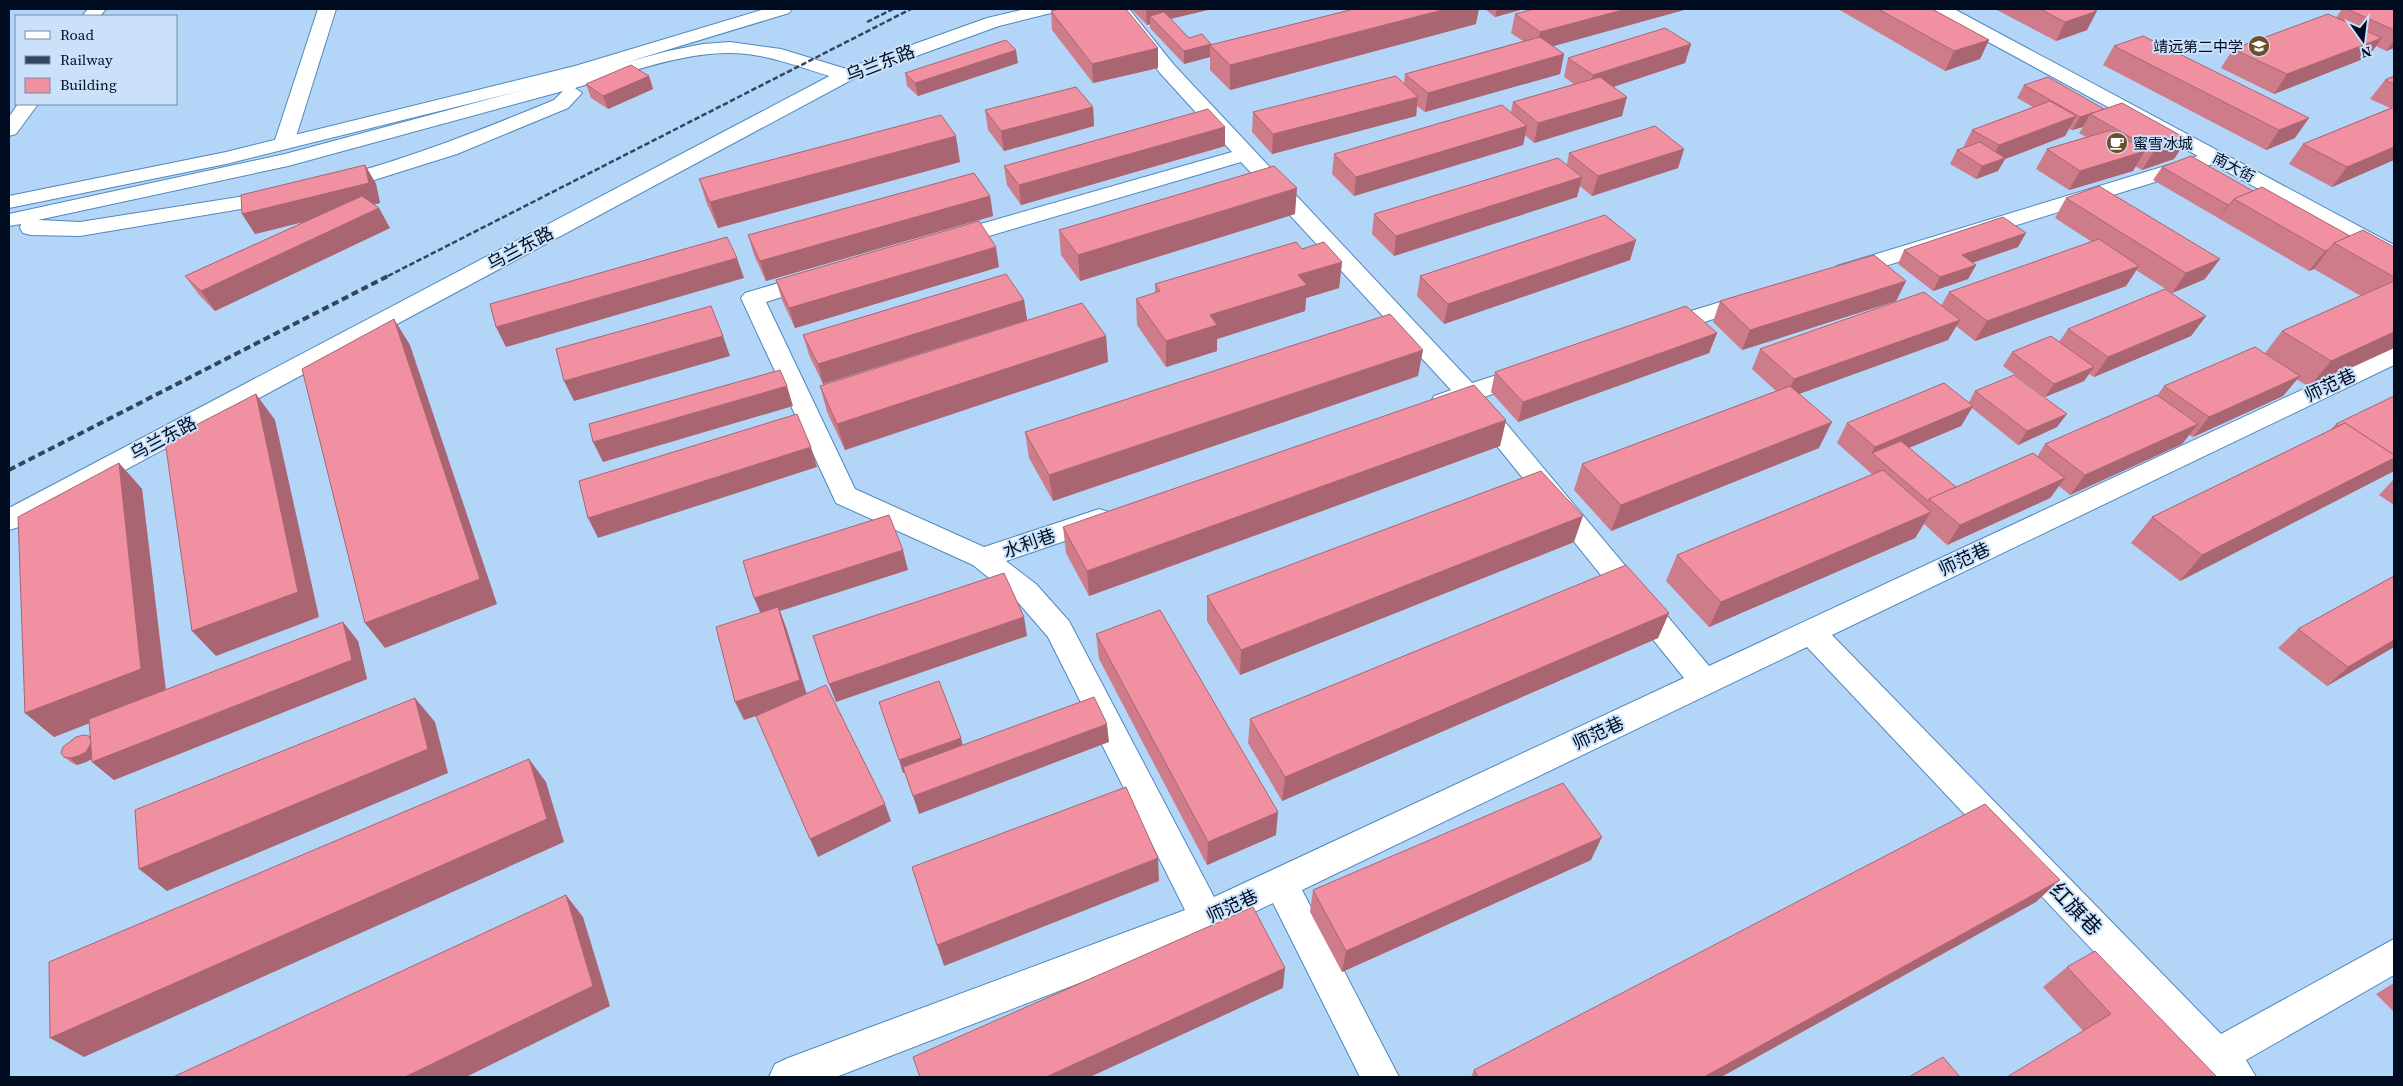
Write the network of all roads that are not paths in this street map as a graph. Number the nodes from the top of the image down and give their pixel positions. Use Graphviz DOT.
graph roads {
  1 [pos="327,9"];
  2 [pos="783,9"];
  3 [pos="1045,9"];
  4 [pos="1120,9"];
  5 [pos="1942,9"];
  6 [pos="846,75"];
  7 [pos="586,79"];
  8 [pos="27,105"];
  9 [pos="9,130"];
  10 [pos="284,143"];
  11 [pos="1246,154"];
  12 [pos="2216,157"];
  13 [pos="9,202"];
  14 [pos="30,216"];
  15 [pos="9,220"];
  16 [pos="924,248"];
  17 [pos="2394,254"];
  18 [pos="838,273"];
  19 [pos="1824,278"];
  20 [pos="1776,292"];
  21 [pos="1644,334"];
  22 [pos="2394,355"];
  23 [pos="1551,365"];
  24 [pos="1468,394"];
  25 [pos="1421,410"];
  26 [pos="1123,511"];
  27 [pos="9,520"];
  28 [pos="983,558"];
  29 [pos="1811,632"];
  30 [pos="1704,682"];
  31 [pos="1281,884"];
  32 [pos="1208,918"];
  33 [pos="2394,956"];
  34 [pos="2227,1066"];
  35 [pos="788,1077"];
  36 [pos="1380,1077"];
  1 -- 10 [label="street"];
  2 -- 10 [label="street"];
  3 -- 6 [label="street, 乌兰东路"];
  4 -- 11 [label="street"];
  5 -- 12 [label="street, 南大街"];
  6 -- 7 [label="street"];
  6 -- 27 [label="street, 乌兰东路"];
  7 -- 14 [label="street"];
  7 -- 14 [label="street"];
  8 -- 9 [label="street"];
  10 -- 13 [label="street"];
  11 -- 16 [label="street"];
  11 -- 24 [label="street"];
  12 -- 17 [label="street, 南大街"];
  12 -- 19 [label="street"];
  14 -- 15 [label="street"];
  18 -- 28 [label="street"];
  20 -- 21 [label="street"];
  22 -- 29 [label="street, 师范巷"];
  23 -- 24 [label="street"];
  24 -- 25 [label="street"];
  24 -- 30 [label="street"];
  26 -- 28 [label="street, 水利巷"];
  28 -- 32 [label="street"];
  29 -- 30 [label="street, 师范巷"];
  29 -- 34 [label="street, 红旗巷"];
  30 -- 31 [label="street, 师范巷"];
  31 -- 32 [label="street, 师范巷"];
  31 -- 36 [label="street"];
  32 -- 35 [label="street, 师范巷"];
  33 -- 34 [label="street"];
}
